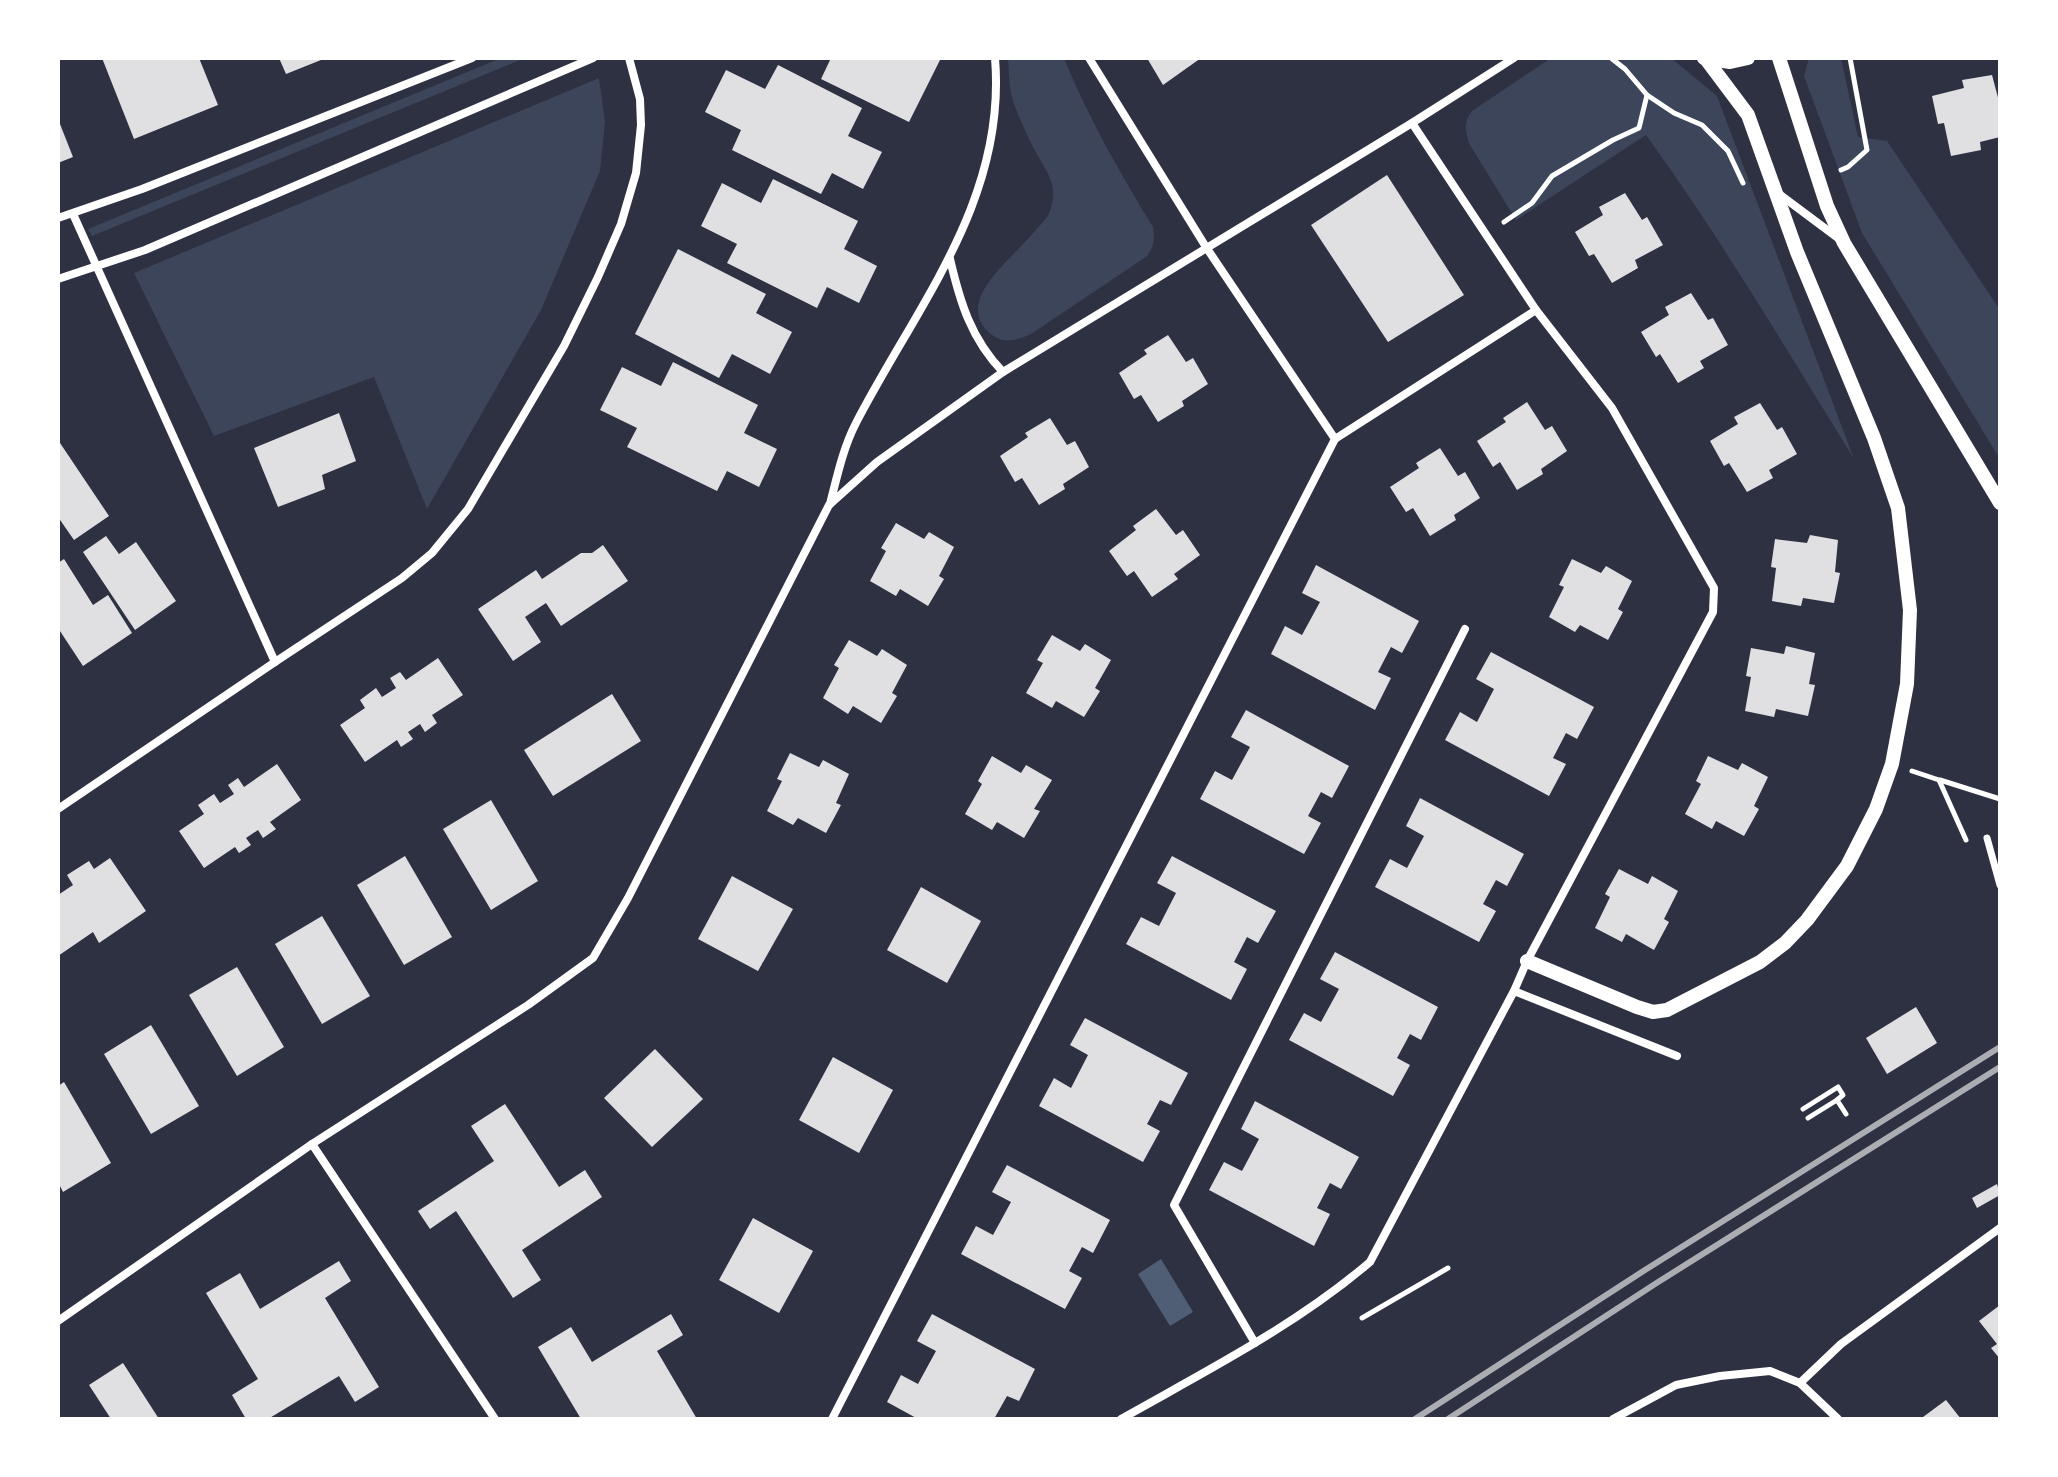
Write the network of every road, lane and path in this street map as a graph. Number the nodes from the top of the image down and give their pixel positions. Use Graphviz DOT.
graph roads {
  1 [pos="472,58"];
  2 [pos="593,58"];
  3 [pos="629,58"];
  4 [pos="995,58"];
  5 [pos="1089,58"];
  6 [pos="1514,58"];
  7 [pos="1611,58"];
  8 [pos="1705,58"];
  9 [pos="1748,58"];
  10 [pos="1779,58"];
  11 [pos="1850,58"];
  12 [pos="1647,95"];
  13 [pos="1412,123"];
  14 [pos="1818,179"];
  15 [pos="1775,191"];
  16 [pos="73,214"];
  17 [pos="58,218"];
  18 [pos="1486,234"];
  19 [pos="1844,243"];
  20 [pos="1206,247"];
  21 [pos="950,258"];
  22 [pos="98,267"];
  23 [pos="58,279"];
  24 [pos="1536,310"];
  25 [pos="1003,372"];
  26 [pos="1335,439"];
  27 [pos="2000,503"];
  28 [pos="829,505"];
  29 [pos="1465,629"];
  30 [pos="275,662"];
  31 [pos="1892,764"];
  32 [pos="1939,780"];
  33 [pos="2000,799"];
  34 [pos="58,809"];
  35 [pos="1987,838"];
  36 [pos="1969,848"];
  37 [pos="2000,885"];
  38 [pos="1527,961"];
  39 [pos="1514,991"];
  40 [pos="1677,1056"];
  41 [pos="1837,1100"];
  42 [pos="1803,1109"];
  43 [pos="1846,1114"];
  44 [pos="1808,1118"];
  45 [pos="312,1144"];
  46 [pos="2000,1228"];
  47 [pos="1448,1268"];
  48 [pos="1362,1318"];
  49 [pos="58,1321"];
  50 [pos="1255,1343"];
  51 [pos="1800,1383"];
  52 [pos="495,1419"];
  53 [pos="832,1419"];
  54 [pos="1121,1419"];
  55 [pos="1613,1419"];
  56 [pos="1838,1419"];
  1 -- 16 [label="street"];
  2 -- 22 [label="street"];
  3 -- 30 [label="street"];
  4 -- 21 [label="street"];
  5 -- 20 [label="street"];
  6 -- 13 [label="street"];
  7 -- 12 [label="path"];
  8 -- 9 [label="street"];
  8 -- 15 [label="street"];
  10 -- 14 [label="street"];
  11 -- 14 [label="path"];
  12 -- 15 [label="path"];
  12 -- 18 [label="path"];
  13 -- 18 [label="street"];
  13 -- 20 [label="street"];
  14 -- 19 [label="street"];
  15 -- 19 [label="street"];
  15 -- 31 [label="street"];
  16 -- 17 [label="street"];
  16 -- 22 [label="street"];
  18 -- 24 [label="street"];
  19 -- 27 [label="street"];
  20 -- 25 [label="street"];
  20 -- 26 [label="street"];
  21 -- 25 [label="street"];
  21 -- 28 [label="street"];
  22 -- 23 [label="street"];
  22 -- 30 [label="street"];
  24 -- 26 [label="street"];
  24 -- 38 [label="street"];
  25 -- 28 [label="street"];
  26 -- 53 [label="street"];
  28 -- 45 [label="street"];
  29 -- 50 [label="street"];
  30 -- 34 [label="street"];
  31 -- 32 [label="path"];
  31 -- 38 [label="street"];
  32 -- 33 [label="path"];
  32 -- 36 [label="path"];
  35 -- 37 [label="street"];
  38 -- 39 [label="street"];
  39 -- 40 [label="street"];
  39 -- 50 [label="street"];
  41 -- 42 [label="path"];
  41 -- 43 [label="path"];
  41 -- 44 [label="path"];
  45 -- 49 [label="street"];
  45 -- 52 [label="street"];
  46 -- 51 [label="street"];
  47 -- 48 [label="path"];
  50 -- 54 [label="street"];
  51 -- 55 [label="street"];
  51 -- 56 [label="street"];
}
